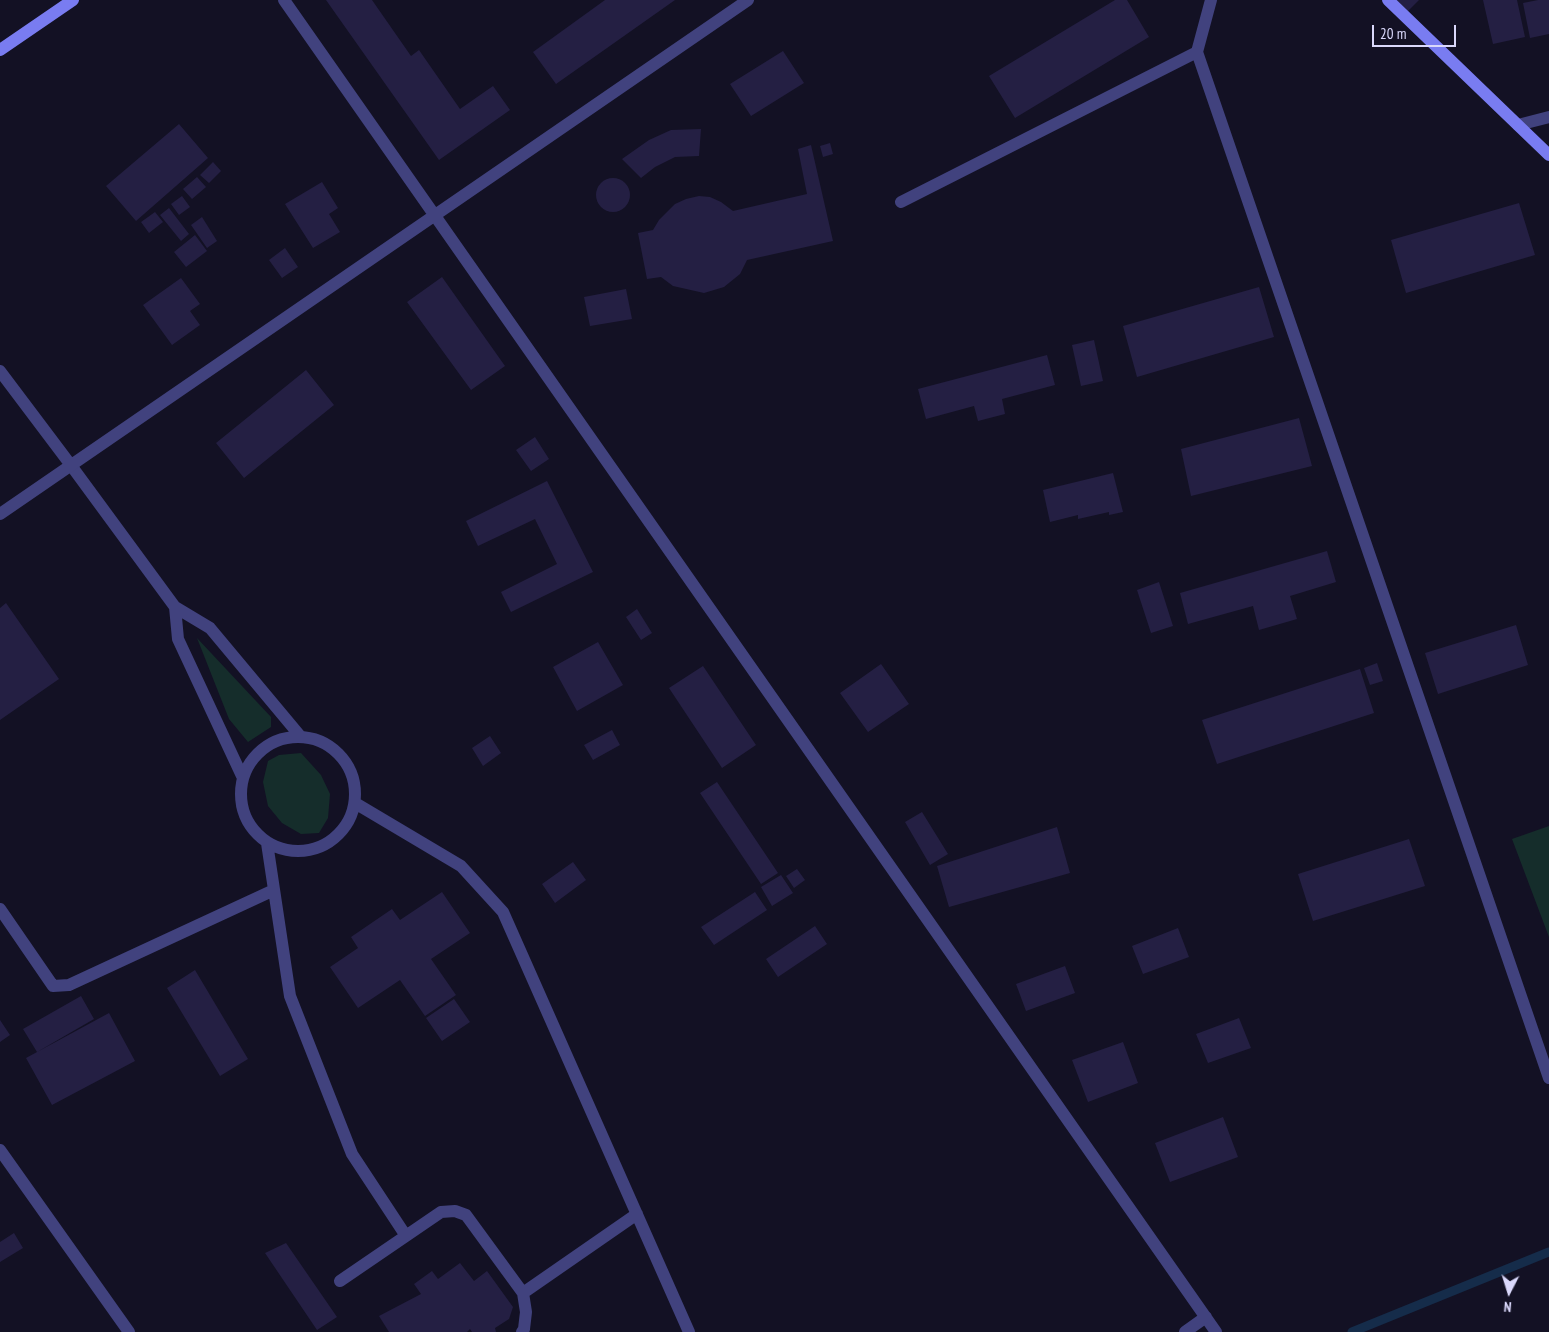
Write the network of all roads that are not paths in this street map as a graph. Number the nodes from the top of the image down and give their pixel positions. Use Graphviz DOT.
graph roads {
  1 [pos="73,0"];
  2 [pos="284,0"];
  3 [pos="748,0"];
  4 [pos="1211,0"];
  5 [pos="1388,0"];
  6 [pos="0,50"];
  7 [pos="1197,52"];
  8 [pos="1549,117"];
  9 [pos="1518,125"];
  10 [pos="1549,155"];
  11 [pos="902,202"];
  12 [pos="435,216"];
  13 [pos="0,371"];
  14 [pos="70,464"];
  15 [pos="0,514"];
  16 [pos="175,607"];
  17 [pos="301,737"];
  18 [pos="242,776"];
  19 [pos="354,803"];
  20 [pos="267,843"];
  21 [pos="274,890"];
  22 [pos="0,908"];
  23 [pos="1549,1078"];
  24 [pos="0,1150"];
  25 [pos="636,1214"];
  26 [pos="406,1236"];
  27 [pos="340,1281"];
  28 [pos="523,1293"];
  29 [pos="1206,1317"];
  30 [pos="129,1332"];
  31 [pos="522,1332"];
  32 [pos="689,1332"];
  33 [pos="1185,1332"];
  34 [pos="1216,1332"];
  1 -- 6 [label="main road"];
  2 -- 12 [label="street"];
  3 -- 12 [label="street"];
  4 -- 7 [label="street"];
  5 -- 9 [label="main road"];
  7 -- 11 [label="street"];
  7 -- 23 [label="street"];
  8 -- 9 [label="street"];
  9 -- 10 [label="main road"];
  12 -- 14 [label="street"];
  12 -- 29 [label="street"];
  13 -- 14 [label="street"];
  14 -- 15 [label="street"];
  14 -- 16 [label="street"];
  16 -- 17 [label="street"];
  16 -- 18 [label="street"];
  17 -- 18 [label="street"];
  17 -- 19 [label="street"];
  18 -- 20 [label="street"];
  19 -- 20 [label="street"];
  19 -- 25 [label="street"];
  20 -- 21 [label="street"];
  21 -- 22 [label="street"];
  21 -- 26 [label="street"];
  24 -- 30 [label="street"];
  25 -- 28 [label="street"];
  25 -- 32 [label="street"];
  26 -- 27 [label="street"];
  26 -- 28 [label="street"];
  28 -- 31 [label="street"];
  29 -- 33 [label="street"];
  29 -- 34 [label="street"];
}
